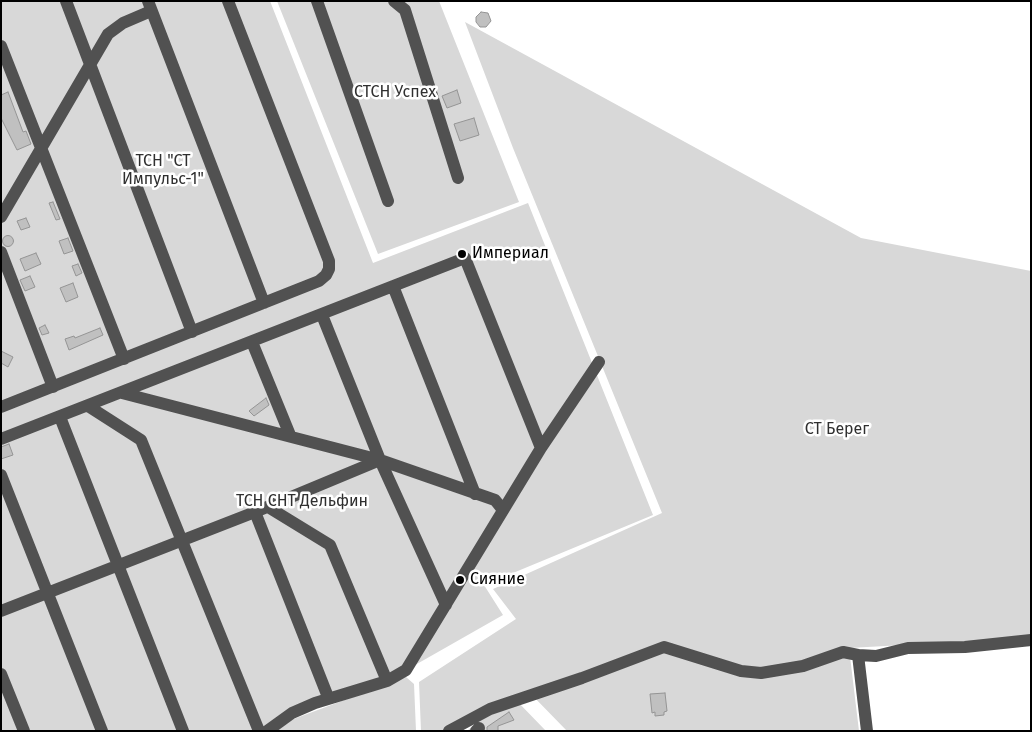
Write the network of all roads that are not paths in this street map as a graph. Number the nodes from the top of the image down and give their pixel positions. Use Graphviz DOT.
graph roads {
  1 [pos="66,1"];
  2 [pos="228,1"];
  3 [pos="317,1"];
  4 [pos="394,1"];
  5 [pos="150,6"];
  6 [pos="1,46"];
  7 [pos="90,64"];
  8 [pos="41,148"];
  9 [pos="458,178"];
  10 [pos="388,201"];
  11 [pos="1,217"];
  12 [pos="1,252"];
  13 [pos="393,286"];
  14 [pos="264,303"];
  15 [pos="322,315"];
  16 [pos="192,332"];
  17 [pos="252,342"];
  18 [pos="124,359"];
  19 [pos="600,362"];
  20 [pos="53,387"];
  21 [pos="122,392"];
  22 [pos="88,406"];
  23 [pos="1,407"];
  24 [pos="60,417"];
  25 [pos="290,435"];
  26 [pos="1,439"];
  27 [pos="540,448"];
  28 [pos="380,460"];
  29 [pos="1,475"];
  30 [pos="475,494"];
  31 [pos="268,507"];
  32 [pos="503,510"];
  33 [pos="255,512"];
  34 [pos="182,540"];
  35 [pos="116,566"];
  36 [pos="48,593"];
  37 [pos="446,605"];
  38 [pos="1,611"];
  39 [pos="1031,640"];
  40 [pos="858,655"];
  41 [pos="1,674"];
  42 [pos="387,681"];
  43 [pos="328,697"];
  44 [pos="24,731"];
  45 [pos="102,731"];
  46 [pos="182,731"];
  47 [pos="259,731"];
  48 [pos="267,731"];
  49 [pos="449,731"];
  50 [pos="867,731"];
  1 -- 7 [label="street"];
  2 -- 14 [label="street"];
  3 -- 10 [label="street"];
  4 -- 9 [label="street"];
  5 -- 7 [label="street"];
  5 -- 14 [label="street"];
  6 -- 8 [label="street"];
  7 -- 8 [label="street"];
  7 -- 16 [label="street"];
  8 -- 11 [label="street"];
  8 -- 18 [label="street"];
  12 -- 20 [label="street"];
  13 -- 15 [label="street"];
  13 -- 27 [label="street"];
  13 -- 30 [label="street"];
  14 -- 16 [label="street"];
  15 -- 17 [label="street"];
  15 -- 28 [label="street"];
  16 -- 18 [label="street"];
  17 -- 21 [label="street"];
  17 -- 25 [label="street"];
  18 -- 20 [label="street"];
  19 -- 27 [label="street"];
  20 -- 23 [label="street"];
  21 -- 22 [label="street"];
  21 -- 25 [label="street"];
  22 -- 24 [label="street"];
  22 -- 34 [label="street"];
  24 -- 26 [label="street"];
  24 -- 35 [label="street"];
  25 -- 28 [label="street"];
  27 -- 32 [label="street"];
  28 -- 30 [label="street"];
  28 -- 31 [label="street"];
  28 -- 37 [label="street"];
  29 -- 36 [label="street"];
  30 -- 32 [label="street"];
  31 -- 33 [label="street"];
  31 -- 42 [label="street"];
  32 -- 37 [label="street"];
  33 -- 34 [label="street"];
  33 -- 43 [label="street"];
  34 -- 35 [label="street"];
  34 -- 47 [label="street"];
  35 -- 36 [label="street"];
  35 -- 46 [label="street"];
  36 -- 38 [label="street"];
  36 -- 45 [label="street"];
  37 -- 42 [label="street"];
  39 -- 40 [label="street"];
  40 -- 49 [label="street"];
  40 -- 50 [label="street"];
  41 -- 44 [label="street"];
  42 -- 43 [label="street"];
  43 -- 48 [label="street"];
}
